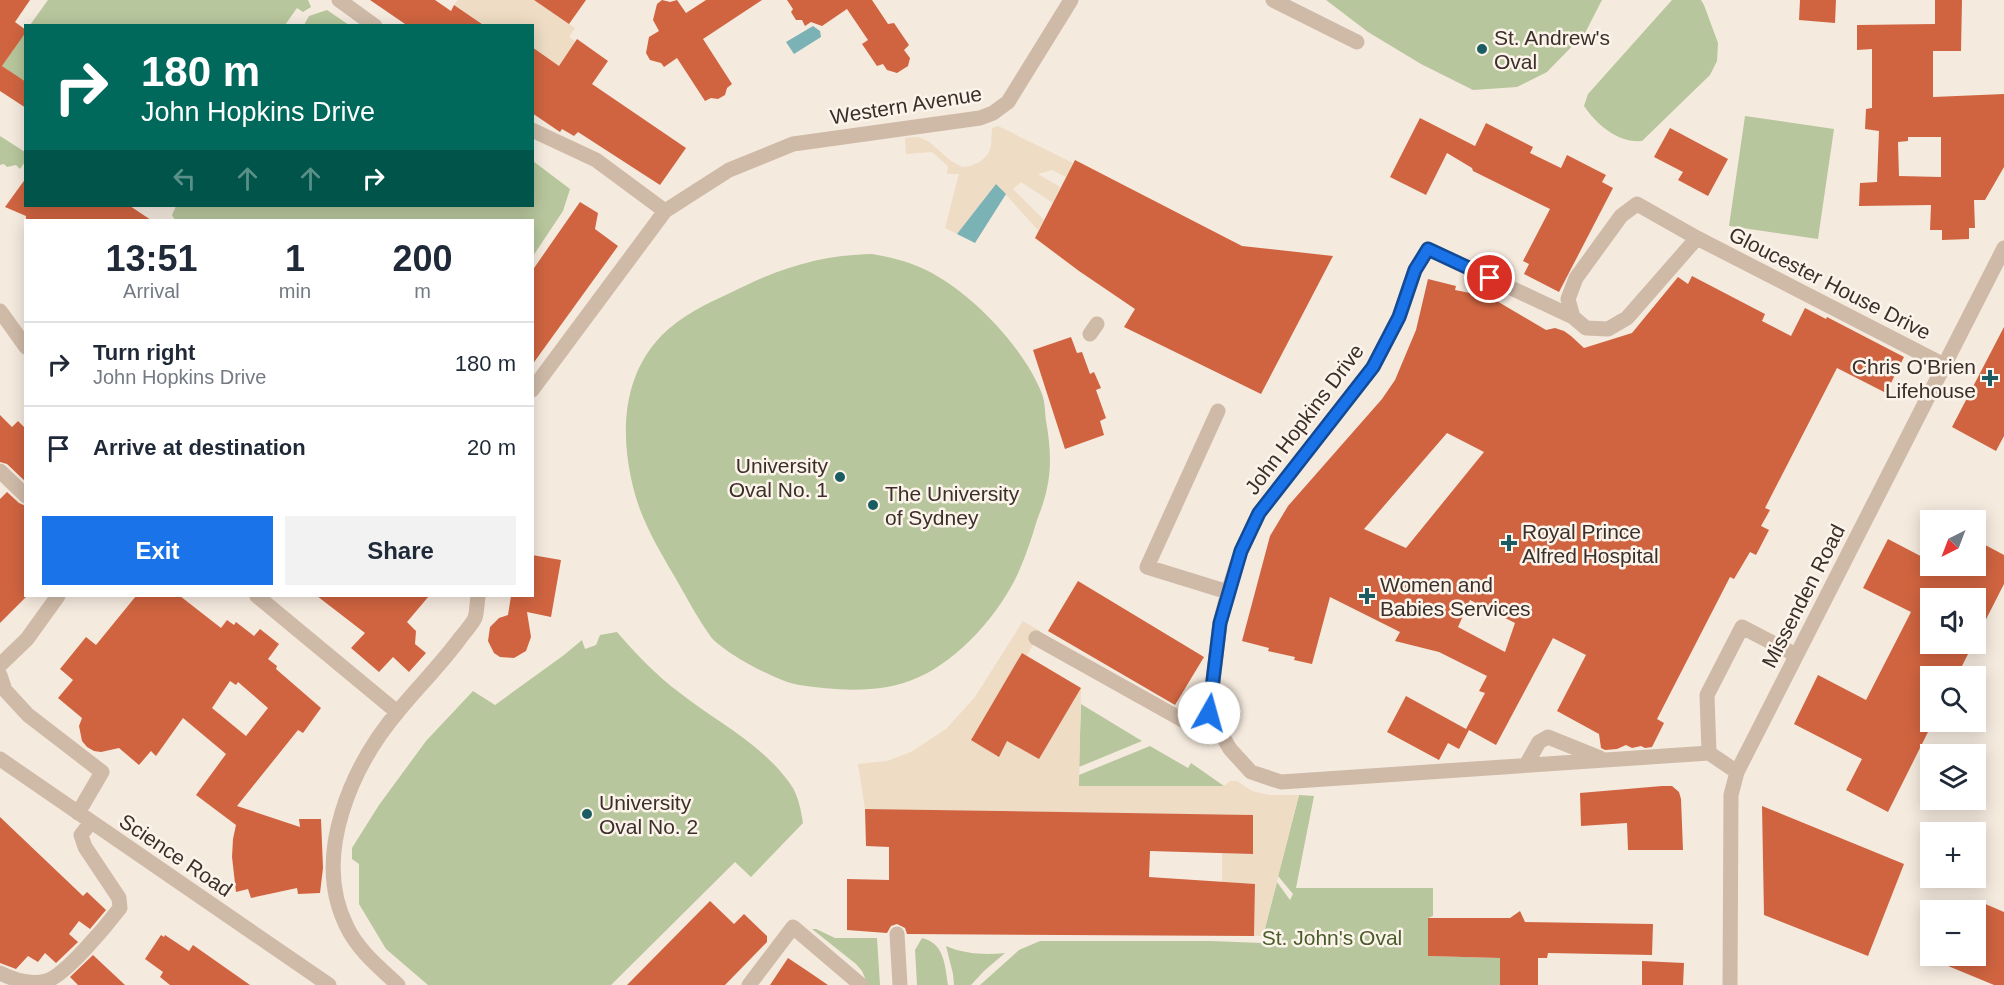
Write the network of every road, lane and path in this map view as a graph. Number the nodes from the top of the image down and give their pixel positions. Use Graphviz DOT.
graph roads {
  1 [pos="339,0"];
  2 [pos="1071,0"];
  3 [pos="1273,0"];
  4 [pos="372,24"];
  5 [pos="1357,42"];
  6 [pos="534,131"];
  7 [pos="665,211"];
  8 [pos="1697,238"];
  9 [pos="2004,248"];
  10 [pos="0,311"];
  11 [pos="1573,317"];
  12 [pos="24,344"];
  13 [pos="1944,365"];
  14 [pos="534,387"];
  15 [pos="1218,411"];
  16 [pos="0,471"];
  17 [pos="24,494"];
  18 [pos="1228,592"];
  19 [pos="57,597"];
  20 [pos="258,597"];
  21 [pos="478,597"];
  22 [pos="1036,638"];
  23 [pos="1796,655"];
  24 [pos="0,665"];
  25 [pos="0,675"];
  26 [pos="397,712"];
  27 [pos="1215,726"];
  28 [pos="1709,753"];
  29 [pos="0,759"];
  30 [pos="1605,760"];
  31 [pos="1526,765"];
  32 [pos="1737,772"];
  33 [pos="78,813"];
  34 [pos="91,822"];
  35 [pos="897,934"];
  36 [pos="0,973"];
  37 [pos="320,983"];
  38 [pos="398,985"];
  39 [pos="749,985"];
  40 [pos="861,985"];
  41 [pos="900,985"];
  42 [pos="1730,985"];
  1 -- 4 [label="street"];
  2 -- 7 [label="street, Western Avenue"];
  3 -- 5 [label="street"];
  6 -- 7 [label="street"];
  7 -- 14 [label="street"];
  8 -- 11 [label="street"];
  8 -- 11 [label="street, Gloucester House Drive"];
  8 -- 13 [label="street, Gloucester House Drive"];
  9 -- 13 [label="street, Missenden Road"];
  10 -- 12 [label="street"];
  11 -- 18 [label="street, John Hopkins Drive"];
  13 -- 23 [label="street, Missenden Road"];
  15 -- 18 [label="street"];
  16 -- 17 [label="street"];
  18 -- 27 [label="street, John Hopkins Drive"];
  19 -- 24 [label="street"];
  20 -- 26 [label="street"];
  21 -- 26 [label="street"];
  22 -- 27 [label="street"];
  23 -- 28 [label="street"];
  23 -- 32 [label="street, Missenden Road"];
  25 -- 33 [label="street"];
  26 -- 38 [label="street"];
  27 -- 31 [label="street, John Hopkins Drive"];
  28 -- 30 [label="street, John Hopkins Drive"];
  28 -- 32 [label="street"];
  29 -- 33 [label="street, Science Road"];
  30 -- 31 [label="street, John Hopkins Drive"];
  30 -- 31 [label="street"];
  32 -- 42 [label="street, Missenden Road"];
  33 -- 34 [label="street, Science Road"];
  34 -- 36 [label="street"];
  34 -- 37 [label="street, Science Road"];
  35 -- 41 [label="street"];
  39 -- 40 [label="street"];
}
